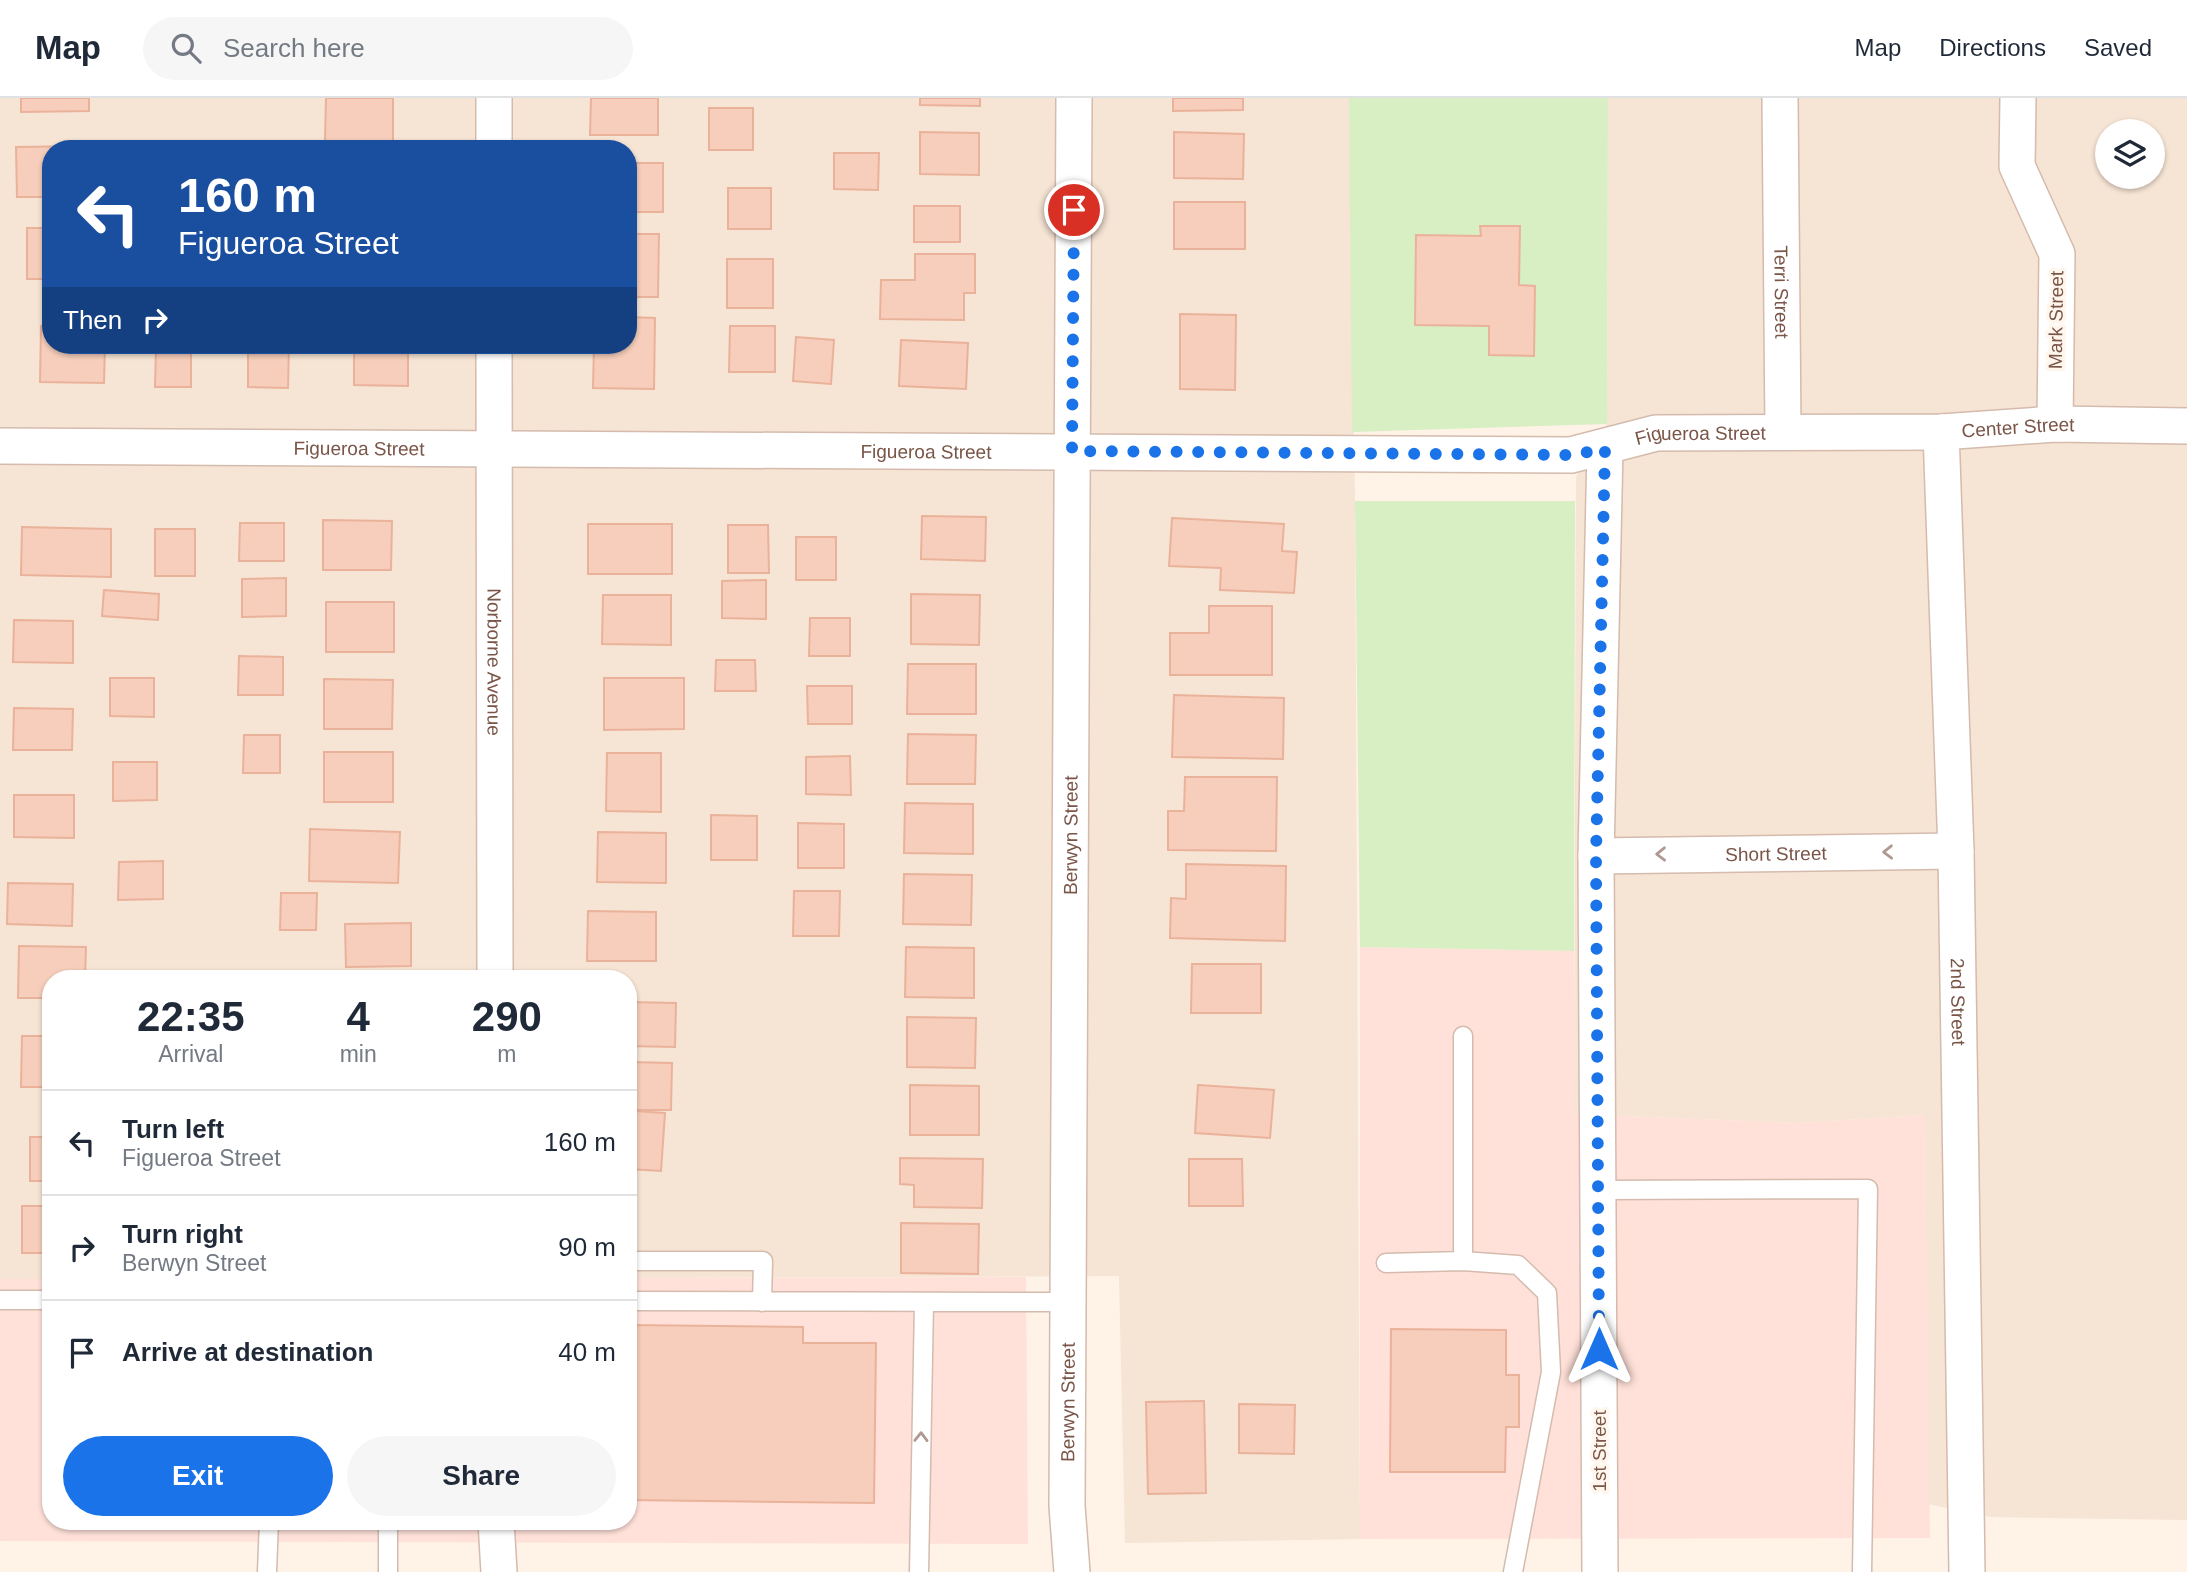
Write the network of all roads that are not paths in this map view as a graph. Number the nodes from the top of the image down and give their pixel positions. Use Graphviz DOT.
graph roads {
  1 [pos="494,98"];
  2 [pos="1074,98"];
  3 [pos="1780,98"];
  4 [pos="2018,98"];
  5 [pos="494,140"];
  6 [pos="494,354"];
  7 [pos="2055,424"];
  8 [pos="2187,426"];
  9 [pos="1783,431"];
  10 [pos="1848,431"];
  11 [pos="1941,432"];
  12 [pos="0,446"];
  13 [pos="495,448"];
  14 [pos="1605,449"];
  15 [pos="1072,451"];
  16 [pos="1956,851"];
  17 [pos="1596,856"];
  18 [pos="495,970"];
  19 [pos="1464,1035"];
  20 [pos="1598,1190"];
  21 [pos="637,1261"];
  22 [pos="1463,1261"];
  23 [pos="1386,1263"];
  24 [pos="0,1300"];
  25 [pos="42,1300"];
  26 [pos="637,1301"];
  27 [pos="762,1302"];
  28 [pos="1070,1302"];
  29 [pos="924,1303"];
  30 [pos="269,1530"];
  31 [pos="388,1530"];
  32 [pos="497,1530"];
  33 [pos="267,1572"];
  34 [pos="388,1572"];
  35 [pos="499,1572"];
  36 [pos="919,1572"];
  37 [pos="1072,1572"];
  38 [pos="1513,1572"];
  39 [pos="1600,1572"];
  40 [pos="1863,1572"];
  41 [pos="1967,1572"];
  1 -- 5 [label="street"];
  2 -- 15 [label="street, Berwyn Street"];
  3 -- 9 [label="street, Terri Street"];
  4 -- 7 [label="street, Mark Street"];
  6 -- 13 [label="street, Norborne Avenue"];
  7 -- 8 [label="street, Center Street"];
  7 -- 11 [label="street, Center Street"];
  9 -- 10 [label="street, Figueroa Street"];
  9 -- 14 [label="street, Figueroa Street"];
  10 -- 11 [label="street, Center Street"];
  11 -- 16 [label="street, 2nd Street"];
  12 -- 13 [label="street, Figueroa Street"];
  13 -- 15 [label="street, Figueroa Street"];
  13 -- 18 [label="street, Norborne Avenue"];
  14 -- 15 [label="street, Figueroa Street"];
  14 -- 17 [label="street, 1st Street"];
  15 -- 28 [label="street, Berwyn Street"];
  16 -- 17 [label="street, Short Street, one-way"];
  16 -- 41 [label="street, 2nd Street"];
  17 -- 20 [label="street, 1st Street"];
  19 -- 22 [label="lane"];
  20 -- 39 [label="street, 1st Street"];
  20 -- 40 [label="lane"];
  21 -- 27 [label="lane"];
  22 -- 23 [label="lane"];
  22 -- 38 [label="lane"];
  24 -- 25 [label="lane"];
  26 -- 27 [label="lane"];
  27 -- 29 [label="lane"];
  28 -- 29 [label="lane"];
  28 -- 37 [label="street, Berwyn Street"];
  36 -- 29 [label="lane, one-way"];
  30 -- 33 [label="lane"];
  31 -- 34 [label="lane"];
  32 -- 35 [label="street"];
}
